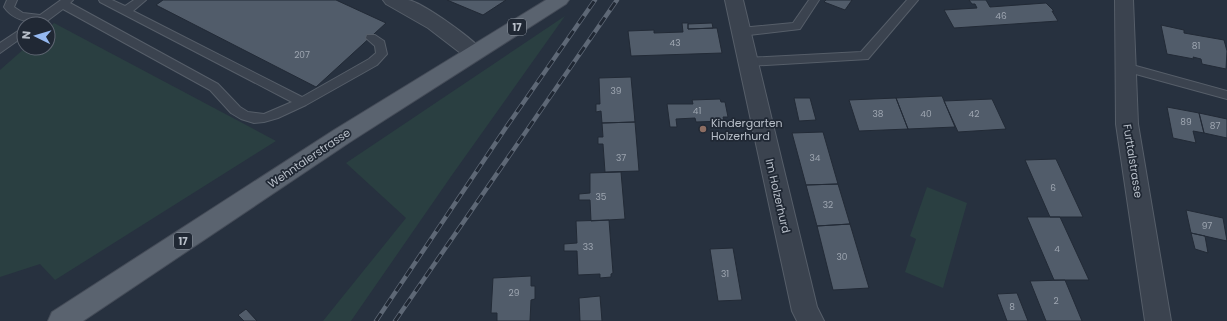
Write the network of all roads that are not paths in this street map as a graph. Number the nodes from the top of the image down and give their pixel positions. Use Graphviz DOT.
graph roads {
  1 [pos="12,0"];
  2 [pos="104,0"];
  3 [pos="141,0"];
  4 [pos="392,0"];
  5 [pos="560,0"];
  6 [pos="734,0"];
  7 [pos="814,0"];
  8 [pos="913,0"];
  9 [pos="1124,0"];
  10 [pos="65,2"];
  11 [pos="125,11"];
  12 [pos="18,16"];
  13 [pos="47,16"];
  14 [pos="740,32"];
  15 [pos="16,37"];
  16 [pos="371,38"];
  17 [pos="0,50"];
  18 [pos="474,53"];
  19 [pos="747,62"];
  20 [pos="1125,67"];
  21 [pos="1227,95"];
  22 [pos="302,102"];
  23 [pos="61,321"];
  24 [pos="811,321"];
  25 [pos="1158,321"];
  1 -- 12 [label="lane"];
  2 -- 11 [label="lane"];
  3 -- 11 [label="lane"];
  4 -- 18 [label="street"];
  5 -- 18 [label="main road, Wehntalerstrasse / 17"];
  6 -- 14 [label="street, Im Holzerhurd"];
  7 -- 14 [label="lane"];
  8 -- 19 [label="lane"];
  9 -- 20 [label="street, Furttalstrasse"];
  10 -- 13 [label="lane"];
  10 -- 22 [label="lane"];
  11 -- 22 [label="lane"];
  14 -- 19 [label="street, Im Holzerhurd"];
  15 -- 17 [label="lane"];
  16 -- 22 [label="lane"];
  18 -- 23 [label="main road, Wehntalerstrasse / 17"];
  19 -- 24 [label="street, Im Holzerhurd"];
  20 -- 21 [label="lane"];
  20 -- 25 [label="street, Furttalstrasse"];
}
